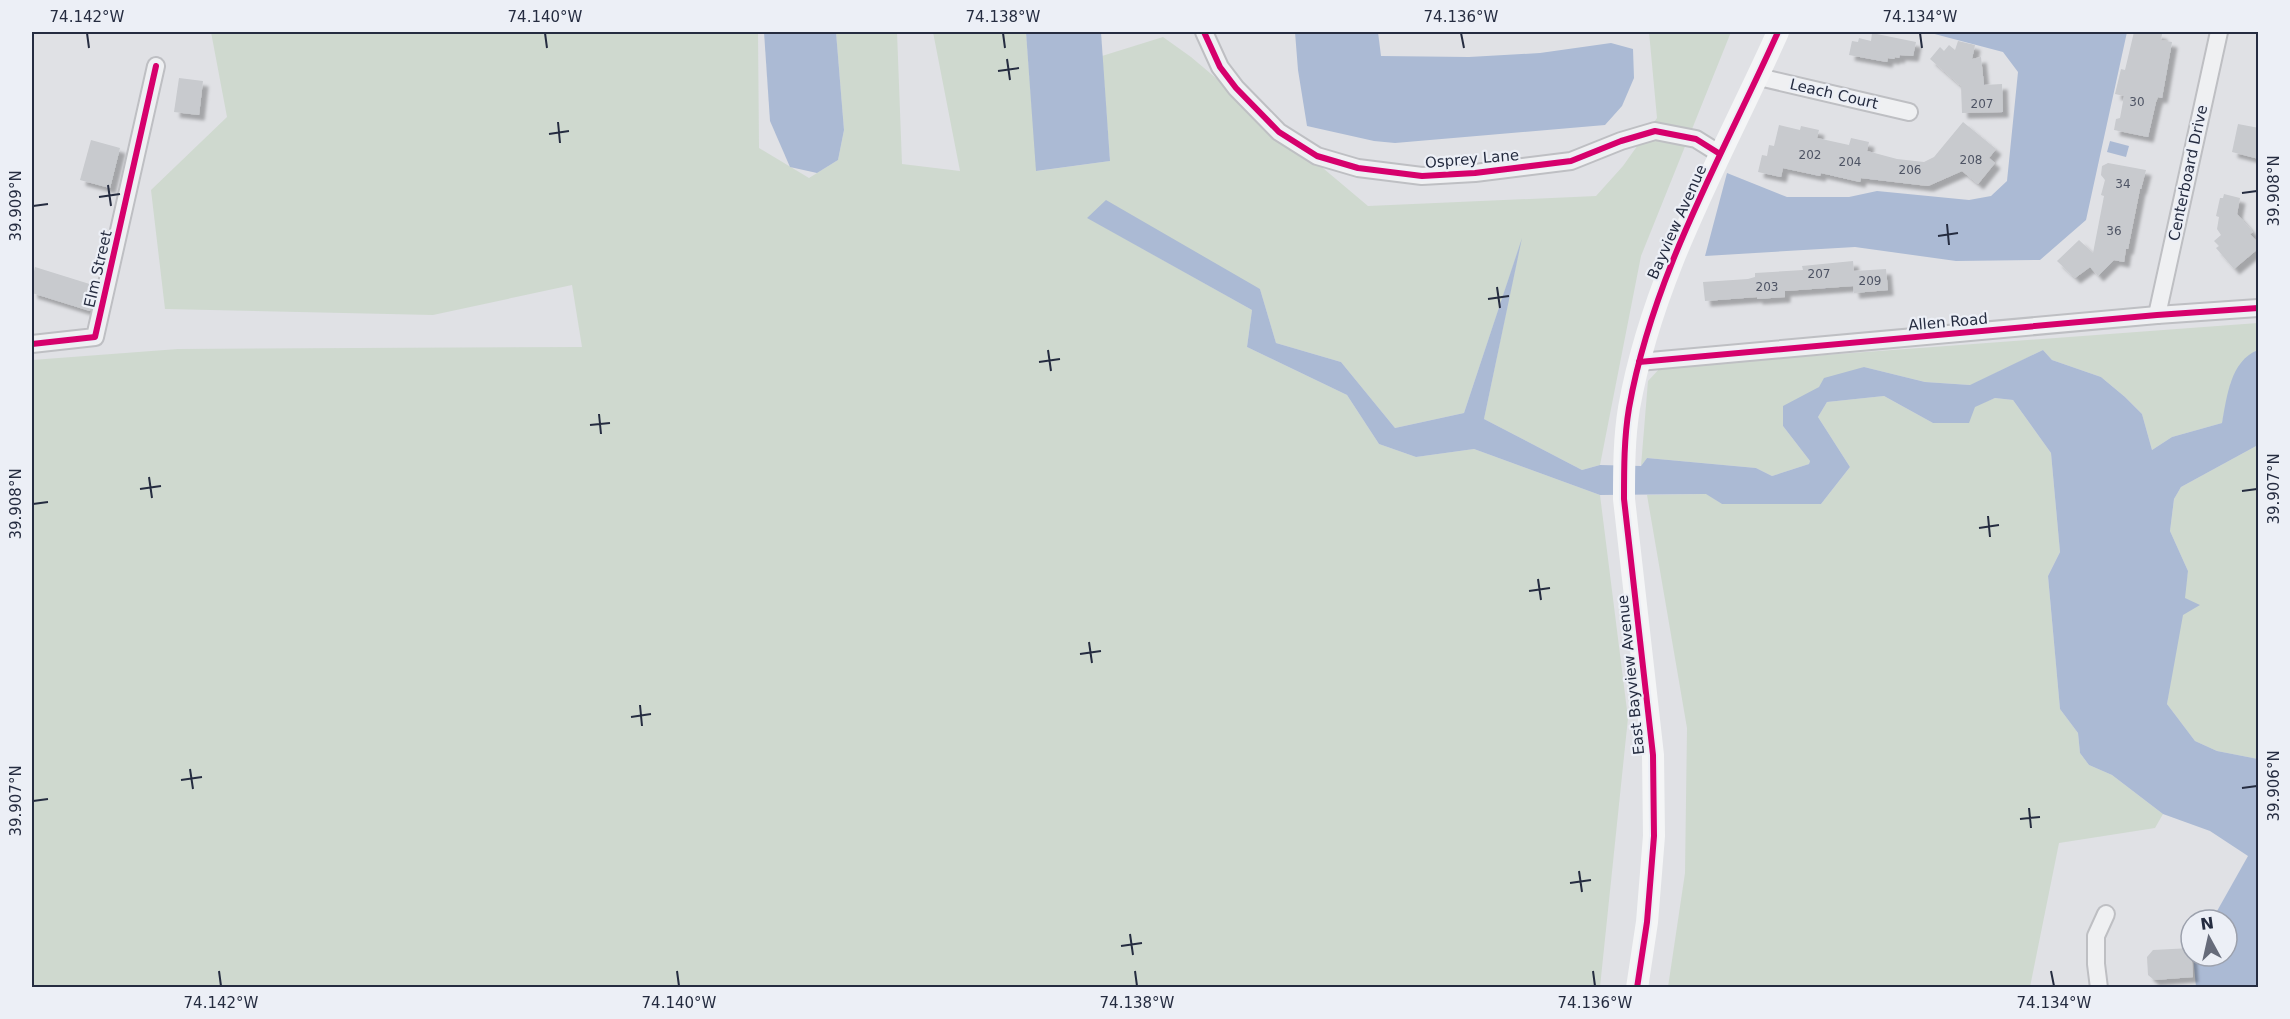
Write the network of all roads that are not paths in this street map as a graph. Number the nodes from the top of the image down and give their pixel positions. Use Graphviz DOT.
graph roads {
  1 [pos="1204,32"];
  2 [pos="1778,32"];
  3 [pos="2219,32"];
  4 [pos="156,66"];
  5 [pos="1759,77"];
  6 [pos="1909,112"];
  7 [pos="1720,154"];
  8 [pos="2259,308"];
  9 [pos="2157,315"];
  10 [pos="32,344"];
  11 [pos="1639,362"];
  12 [pos="2106,914"];
  13 [pos="1637,987"];
  14 [pos="2099,987"];
  1 -- 7 [label="street, Osprey Lane"];
  2 -- 5 [label="main road, Bayview Avenue"];
  3 -- 9 [label="street, Centerboard Drive"];
  4 -- 10 [label="street, Elm Street"];
  5 -- 6 [label="street, Leach Court"];
  5 -- 7 [label="main road, Bayview Avenue"];
  7 -- 11 [label="main road, Bayview Avenue"];
  8 -- 9 [label="street, Allen Road"];
  9 -- 11 [label="street, Allen Road"];
  11 -- 13 [label="main road, East Bayview Avenue"];
  12 -- 14 [label="street"];
}
